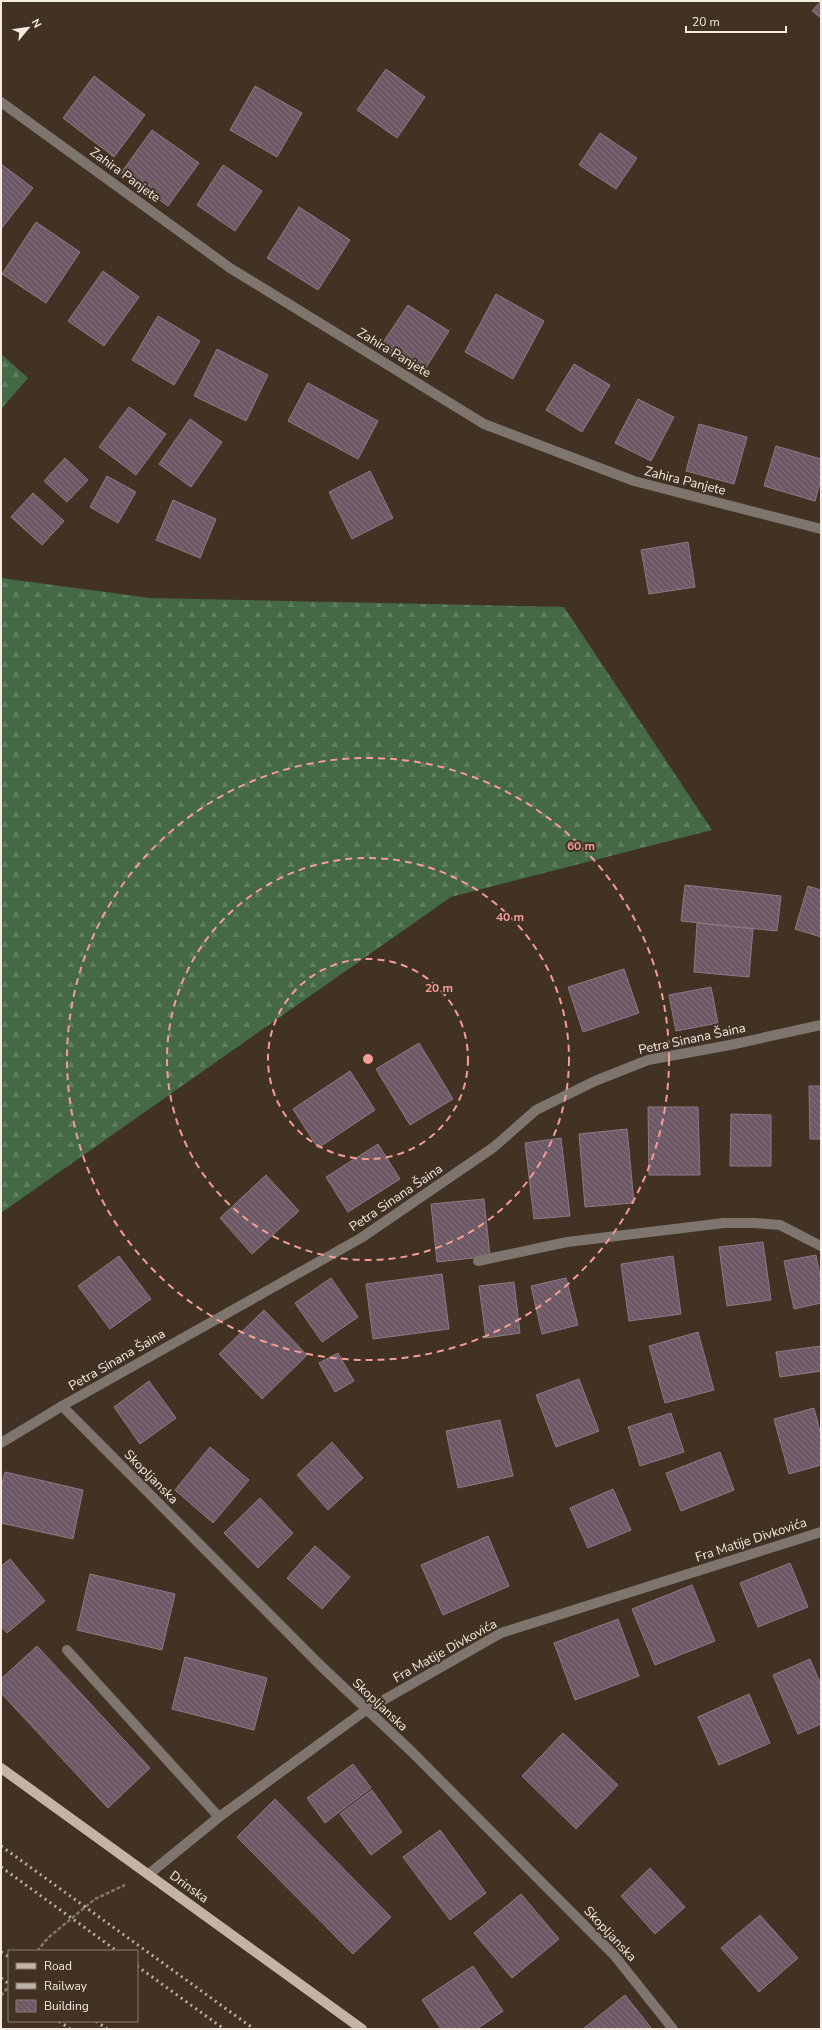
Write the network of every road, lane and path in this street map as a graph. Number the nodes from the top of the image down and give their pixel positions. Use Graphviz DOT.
graph roads {
  1 [pos="1,102"];
  2 [pos="821,529"];
  3 [pos="821,1025"];
  4 [pos="821,1246"];
  5 [pos="478,1261"];
  6 [pos="62,1406"];
  7 [pos="1,1443"];
  8 [pos="821,1532"];
  9 [pos="67,1650"];
  10 [pos="366,1710"];
  11 [pos="1,1768"];
  12 [pos="219,1817"];
  13 [pos="149,1874"];
  14 [pos="39,1950"];
  15 [pos="8,1987"];
  16 [pos="1,1996"];
  17 [pos="362,2029"];
  18 [pos="673,2029"];
  1 -- 2 [label="street, Zahira Panjete"];
  3 -- 6 [label="street, Petra Sinana Šaina"];
  4 -- 5 [label="street"];
  6 -- 7 [label="street, Petra Sinana Šaina"];
  6 -- 10 [label="street, Skopljanska"];
  8 -- 10 [label="street, Fra Matije Divkovića"];
  9 -- 12 [label="street"];
  10 -- 12 [label="street, Fra Matije Divkovića"];
  10 -- 18 [label="street, Skopljanska"];
  11 -- 13 [label="main road, Drinska"];
  12 -- 13 [label="street, Fra Matije Divkovića"];
  13 -- 14 [label="path"];
  13 -- 17 [label="main road, Drinska"];
  15 -- 16 [label="path"];
}
